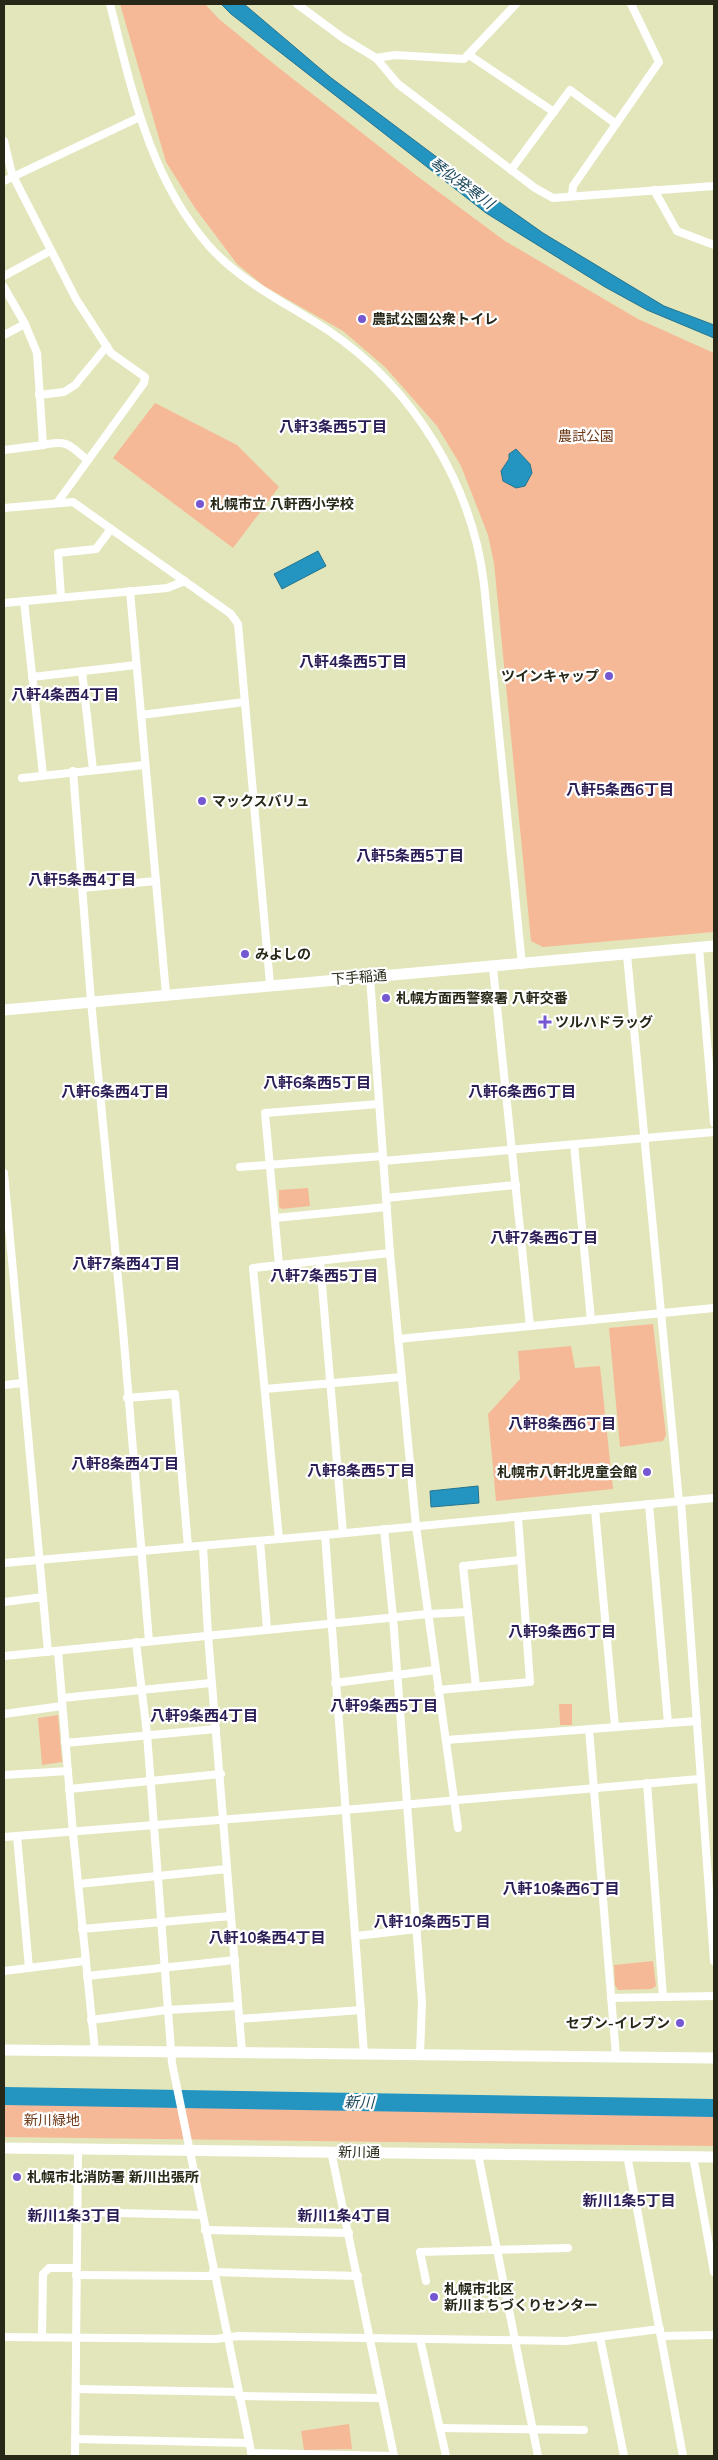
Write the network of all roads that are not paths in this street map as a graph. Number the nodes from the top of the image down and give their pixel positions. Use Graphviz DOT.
graph roads {
  1 [pos="110,4"];
  2 [pos="296,4"];
  3 [pos="516,4"];
  4 [pos="631,4"];
  5 [pos="469,55"];
  6 [pos="376,58"];
  7 [pos="554,112"];
  8 [pos="140,116"];
  9 [pos="616,124"];
  10 [pos="4,141"];
  11 [pos="511,170"];
  12 [pos="13,176"];
  13 [pos="4,181"];
  14 [pos="714,186"];
  15 [pos="654,190"];
  16 [pos="572,196"];
  17 [pos="714,245"];
  18 [pos="50,252"];
  19 [pos="4,276"];
  20 [pos="4,287"];
  21 [pos="25,324"];
  22 [pos="4,335"];
  23 [pos="107,346"];
  24 [pos="39,394"];
  25 [pos="43,445"];
  26 [pos="4,450"];
  27 [pos="87,460"];
  28 [pos="57,504"];
  29 [pos="4,508"];
  30 [pos="111,528"];
  31 [pos="185,581"];
  32 [pos="130,591"];
  33 [pos="61,597"];
  34 [pos="24,601"];
  35 [pos="4,603"];
  36 [pos="136,665"];
  37 [pos="82,671"];
  38 [pos="32,677"];
  39 [pos="245,702"];
  40 [pos="141,715"];
  41 [pos="145,765"];
  42 [pos="93,770"];
  43 [pos="73,771"];
  44 [pos="43,775"];
  45 [pos="22,778"];
  46 [pos="156,881"];
  47 [pos="82,888"];
  48 [pos="714,946"];
  49 [pos="699,948"];
  50 [pos="627,955"];
  51 [pos="522,965"];
  52 [pos="493,968"];
  53 [pos="370,977"];
  54 [pos="270,984"];
  55 [pos="166,994"];
  56 [pos="90,1001"];
  57 [pos="4,1010"];
  58 [pos="379,1104"];
  59 [pos="714,1123"];
  60 [pos="714,1132"];
  61 [pos="644,1138"];
  62 [pos="574,1145"];
  63 [pos="512,1150"];
  64 [pos="383,1158"];
  65 [pos="269,1164"];
  66 [pos="240,1167"];
  67 [pos="4,1173"];
  68 [pos="516,1185"];
  69 [pos="4,1187"];
  70 [pos="387,1202"];
  71 [pos="275,1218"];
  72 [pos="390,1253"];
  73 [pos="320,1261"];
  74 [pos="279,1265"];
  75 [pos="714,1308"];
  76 [pos="661,1313"];
  77 [pos="591,1320"];
  78 [pos="530,1326"];
  79 [pos="398,1339"];
  80 [pos="402,1377"];
  81 [pos="330,1383"];
  82 [pos="23,1384"];
  83 [pos="4,1385"];
  84 [pos="265,1389"];
  85 [pos="127,1398"];
  86 [pos="714,1498"];
  87 [pos="680,1501"];
  88 [pos="648,1504"];
  89 [pos="595,1509"];
  90 [pos="518,1517"];
  91 [pos="416,1526"];
  92 [pos="384,1530"];
  93 [pos="343,1533"];
  94 [pos="325,1535"];
  95 [pos="279,1539"];
  96 [pos="260,1541"];
  97 [pos="203,1546"];
  98 [pos="188,1547"];
  99 [pos="140,1550"];
  100 [pos="40,1560"];
  101 [pos="521,1560"];
  102 [pos="4,1563"];
  103 [pos="43,1597"];
  104 [pos="4,1602"];
  105 [pos="468,1612"];
  106 [pos="428,1614"];
  107 [pos="393,1617"];
  108 [pos="331,1623"];
  109 [pos="267,1629"];
  110 [pos="208,1635"];
  111 [pos="149,1641"];
  112 [pos="136,1642"];
  113 [pos="58,1651"];
  114 [pos="48,1652"];
  115 [pos="4,1656"];
  116 [pos="435,1670"];
  117 [pos="396,1675"];
  118 [pos="211,1683"];
  119 [pos="336,1683"];
  120 [pos="476,1687"];
  121 [pos="141,1689"];
  122 [pos="438,1690"];
  123 [pos="62,1702"];
  124 [pos="4,1714"];
  125 [pos="697,1721"];
  126 [pos="668,1723"];
  127 [pos="615,1727"];
  128 [pos="216,1729"];
  129 [pos="589,1729"];
  130 [pos="147,1734"];
  131 [pos="446,1740"];
  132 [pos="65,1743"];
  133 [pos="68,1770"];
  134 [pos="221,1774"];
  135 [pos="4,1775"];
  136 [pos="699,1778"];
  137 [pos="150,1780"];
  138 [pos="646,1783"];
  139 [pos="594,1788"];
  140 [pos="69,1790"];
  141 [pos="454,1799"];
  142 [pos="406,1804"];
  143 [pos="344,1810"];
  144 [pos="224,1820"];
  145 [pos="152,1824"];
  146 [pos="458,1828"];
  147 [pos="73,1833"];
  148 [pos="17,1836"];
  149 [pos="4,1837"];
  150 [pos="227,1869"];
  151 [pos="157,1875"];
  152 [pos="78,1884"];
  153 [pos="231,1916"];
  154 [pos="161,1922"];
  155 [pos="82,1929"];
  156 [pos="417,1929"];
  157 [pos="356,1936"];
  158 [pos="235,1960"];
  159 [pos="85,1961"];
  160 [pos="714,1961"];
  161 [pos="164,1966"];
  162 [pos="29,1968"];
  163 [pos="4,1971"];
  164 [pos="87,1976"];
  165 [pos="714,1996"];
  166 [pos="663,1997"];
  167 [pos="611,1998"];
  168 [pos="238,2006"];
  169 [pos="167,2010"];
  170 [pos="361,2010"];
  171 [pos="240,2018"];
  172 [pos="91,2020"];
  173 [pos="4,2050"];
  174 [pos="94,2051"];
  175 [pos="242,2052"];
  176 [pos="364,2054"];
  177 [pos="420,2054"];
  178 [pos="616,2056"];
  179 [pos="171,2057"];
  180 [pos="714,2058"];
  181 [pos="4,2148"];
  182 [pos="78,2148"];
  183 [pos="189,2149"];
  184 [pos="331,2151"];
  185 [pos="478,2154"];
  186 [pos="627,2155"];
  187 [pos="693,2156"];
  188 [pos="714,2157"];
  189 [pos="78,2212"];
  190 [pos="202,2215"];
  191 [pos="205,2230"];
  192 [pos="349,2233"];
  193 [pos="568,2248"];
  194 [pos="497,2249"];
  195 [pos="76,2272"];
  196 [pos="714,2272"];
  197 [pos="214,2274"];
  198 [pos="358,2276"];
  199 [pos="426,2281"];
  200 [pos="660,2332"];
  201 [pos="714,2335"];
  202 [pos="4,2337"];
  203 [pos="42,2337"];
  204 [pos="76,2337"];
  205 [pos="226,2337"];
  206 [pos="600,2337"];
  207 [pos="369,2338"];
  208 [pos="420,2339"];
  209 [pos="515,2340"];
  210 [pos="76,2389"];
  211 [pos="238,2394"];
  212 [pos="382,2398"];
  213 [pos="440,2428"];
  214 [pos="533,2430"];
  215 [pos="584,2430"];
  216 [pos="75,2439"];
  217 [pos="249,2443"];
  218 [pos="251,2455"];
  219 [pos="75,2456"];
  220 [pos="394,2456"];
  221 [pos="446,2456"];
  222 [pos="538,2456"];
  223 [pos="624,2456"];
  224 [pos="683,2456"];
  1 -- 8 [label="street"];
  2 -- 6 [label="street"];
  3 -- 5 [label="street"];
  4 -- 9 [label="street"];
  5 -- 6 [label="street"];
  5 -- 7 [label="street"];
  6 -- 11 [label="street"];
  7 -- 9 [label="street"];
  7 -- 11 [label="street"];
  8 -- 12 [label="street"];
  8 -- 51 [label="street"];
  9 -- 16 [label="street"];
  10 -- 12 [label="street"];
  11 -- 16 [label="street"];
  12 -- 13 [label="street"];
  12 -- 18 [label="street"];
  14 -- 15 [label="street"];
  15 -- 16 [label="street"];
  15 -- 17 [label="street"];
  18 -- 19 [label="street"];
  18 -- 23 [label="street"];
  20 -- 21 [label="street"];
  21 -- 22 [label="street"];
  21 -- 24 [label="street"];
  23 -- 24 [label="street"];
  23 -- 27 [label="street"];
  24 -- 25 [label="street"];
  25 -- 26 [label="street"];
  25 -- 27 [label="street"];
  27 -- 28 [label="street"];
  28 -- 29 [label="street"];
  28 -- 30 [label="street"];
  30 -- 31 [label="street"];
  30 -- 33 [label="street"];
  31 -- 32 [label="street"];
  31 -- 39 [label="street"];
  32 -- 33 [label="street"];
  32 -- 36 [label="street"];
  33 -- 34 [label="street"];
  34 -- 35 [label="street"];
  34 -- 38 [label="street"];
  36 -- 37 [label="street"];
  36 -- 40 [label="street"];
  37 -- 38 [label="street"];
  37 -- 42 [label="street"];
  38 -- 44 [label="street"];
  39 -- 40 [label="street"];
  39 -- 54 [label="street"];
  40 -- 41 [label="street"];
  41 -- 42 [label="street"];
  41 -- 46 [label="street"];
  42 -- 43 [label="street"];
  43 -- 44 [label="street"];
  43 -- 47 [label="street"];
  44 -- 45 [label="street"];
  46 -- 47 [label="street"];
  46 -- 55 [label="street"];
  47 -- 56 [label="street"];
  48 -- 49 [label="street, 下手稲通"];
  49 -- 50 [label="street, 下手稲通"];
  49 -- 59 [label="street"];
  50 -- 51 [label="street, 下手稲通"];
  50 -- 61 [label="street"];
  51 -- 52 [label="street, 下手稲通"];
  52 -- 53 [label="street, 下手稲通"];
  52 -- 63 [label="street"];
  53 -- 54 [label="street, 下手稲通"];
  53 -- 58 [label="street"];
  54 -- 55 [label="street, 下手稲通"];
  55 -- 56 [label="street, 下手稲通"];
  56 -- 57 [label="street, 下手稲通"];
  56 -- 85 [label="street"];
  58 -- 64 [label="street"];
  58 -- 65 [label="street"];
  60 -- 61 [label="street"];
  61 -- 62 [label="street"];
  61 -- 76 [label="street"];
  62 -- 63 [label="street"];
  62 -- 77 [label="street"];
  63 -- 64 [label="street"];
  63 -- 68 [label="street"];
  64 -- 65 [label="street"];
  64 -- 70 [label="street"];
  65 -- 66 [label="street"];
  65 -- 71 [label="street"];
  67 -- 69 [label="street"];
  68 -- 70 [label="street"];
  68 -- 78 [label="street"];
  69 -- 82 [label="street"];
  70 -- 71 [label="street"];
  70 -- 72 [label="street"];
  71 -- 74 [label="street"];
  72 -- 73 [label="street"];
  72 -- 79 [label="street"];
  73 -- 74 [label="street"];
  73 -- 81 [label="street"];
  74 -- 84 [label="street"];
  75 -- 76 [label="street"];
  76 -- 77 [label="street"];
  76 -- 87 [label="street"];
  77 -- 78 [label="street"];
  78 -- 79 [label="street"];
  79 -- 80 [label="street"];
  80 -- 81 [label="street"];
  80 -- 91 [label="street"];
  81 -- 84 [label="street"];
  81 -- 93 [label="street"];
  82 -- 83 [label="street"];
  82 -- 100 [label="street"];
  84 -- 95 [label="street"];
  85 -- 98 [label="street"];
  85 -- 99 [label="street"];
  86 -- 87 [label="street"];
  87 -- 88 [label="street"];
  87 -- 125 [label="street"];
  88 -- 89 [label="street"];
  88 -- 126 [label="street"];
  89 -- 90 [label="street"];
  89 -- 127 [label="street"];
  90 -- 91 [label="street"];
  90 -- 101 [label="street"];
  91 -- 92 [label="street"];
  91 -- 106 [label="street"];
  92 -- 93 [label="street"];
  92 -- 107 [label="street"];
  93 -- 94 [label="street"];
  94 -- 95 [label="street"];
  94 -- 108 [label="street"];
  95 -- 96 [label="street"];
  96 -- 97 [label="street"];
  96 -- 109 [label="street"];
  97 -- 98 [label="street"];
  97 -- 110 [label="street"];
  98 -- 99 [label="street"];
  99 -- 100 [label="street"];
  99 -- 111 [label="street"];
  100 -- 102 [label="street"];
  100 -- 103 [label="street"];
  101 -- 105 [label="street"];
  101 -- 120 [label="street"];
  103 -- 104 [label="street"];
  103 -- 114 [label="street"];
  105 -- 106 [label="street"];
  105 -- 120 [label="street"];
  106 -- 107 [label="street"];
  106 -- 116 [label="street"];
  107 -- 108 [label="street"];
  107 -- 117 [label="street"];
  108 -- 109 [label="street"];
  108 -- 119 [label="street"];
  109 -- 110 [label="street"];
  110 -- 111 [label="street"];
  110 -- 118 [label="street"];
  111 -- 112 [label="street"];
  112 -- 113 [label="street"];
  112 -- 121 [label="street"];
  113 -- 114 [label="street"];
  113 -- 123 [label="street"];
  114 -- 115 [label="street"];
  116 -- 117 [label="street"];
  116 -- 122 [label="street"];
  117 -- 119 [label="street"];
  117 -- 142 [label="street"];
  118 -- 121 [label="street"];
  118 -- 128 [label="street"];
  119 -- 143 [label="street"];
  120 -- 122 [label="street"];
  121 -- 123 [label="street"];
  121 -- 130 [label="street"];
  122 -- 131 [label="street"];
  123 -- 124 [label="street"];
  123 -- 132 [label="street"];
  125 -- 126 [label="street"];
  125 -- 136 [label="street"];
  126 -- 127 [label="street"];
  127 -- 129 [label="street"];
  128 -- 130 [label="street"];
  128 -- 134 [label="street"];
  129 -- 131 [label="street"];
  129 -- 139 [label="street"];
  130 -- 132 [label="street"];
  130 -- 137 [label="street"];
  131 -- 141 [label="street"];
  132 -- 133 [label="street"];
  133 -- 135 [label="street"];
  133 -- 140 [label="street"];
  134 -- 137 [label="street"];
  134 -- 144 [label="street"];
  136 -- 138 [label="street"];
  136 -- 160 [label="street"];
  137 -- 140 [label="street"];
  137 -- 145 [label="street"];
  138 -- 139 [label="street"];
  138 -- 166 [label="street"];
  139 -- 141 [label="street"];
  139 -- 167 [label="street"];
  140 -- 147 [label="street"];
  141 -- 142 [label="street"];
  141 -- 146 [label="street"];
  142 -- 143 [label="street"];
  142 -- 156 [label="street"];
  143 -- 144 [label="street"];
  143 -- 157 [label="street"];
  144 -- 145 [label="street"];
  144 -- 150 [label="street"];
  145 -- 147 [label="street"];
  145 -- 151 [label="street"];
  147 -- 148 [label="street"];
  147 -- 152 [label="street"];
  148 -- 149 [label="street"];
  148 -- 162 [label="street"];
  150 -- 151 [label="street"];
  150 -- 153 [label="street"];
  151 -- 152 [label="street"];
  151 -- 154 [label="street"];
  152 -- 155 [label="street"];
  153 -- 154 [label="street"];
  153 -- 158 [label="street"];
  154 -- 155 [label="street"];
  154 -- 161 [label="street"];
  155 -- 159 [label="street"];
  156 -- 157 [label="street"];
  156 -- 177 [label="street"];
  157 -- 170 [label="street"];
  158 -- 161 [label="street"];
  158 -- 168 [label="street"];
  159 -- 162 [label="street"];
  159 -- 164 [label="street"];
  161 -- 164 [label="street"];
  161 -- 169 [label="street"];
  162 -- 163 [label="street"];
  164 -- 172 [label="street"];
  165 -- 166 [label="street"];
  166 -- 167 [label="street"];
  167 -- 178 [label="street"];
  168 -- 169 [label="street"];
  168 -- 171 [label="street"];
  169 -- 172 [label="street"];
  169 -- 179 [label="street"];
  170 -- 171 [label="street"];
  170 -- 176 [label="street"];
  171 -- 175 [label="street"];
  172 -- 174 [label="street"];
  173 -- 174 [label="street"];
  174 -- 179 [label="street"];
  175 -- 176 [label="street"];
  175 -- 179 [label="street"];
  176 -- 177 [label="street"];
  177 -- 178 [label="street"];
  178 -- 180 [label="street"];
  179 -- 183 [label="street"];
  181 -- 182 [label="street, 新川通"];
  182 -- 183 [label="street, 新川通"];
  182 -- 189 [label="street"];
  183 -- 184 [label="street, 新川通"];
  183 -- 190 [label="street"];
  184 -- 185 [label="street, 新川通"];
  184 -- 192 [label="street"];
  185 -- 186 [label="street, 新川通"];
  185 -- 194 [label="street"];
  186 -- 187 [label="street, 新川通"];
  186 -- 200 [label="street"];
  187 -- 188 [label="street, 新川通"];
  187 -- 196 [label="street"];
  189 -- 190 [label="street"];
  189 -- 195 [label="street"];
  190 -- 191 [label="street"];
  191 -- 192 [label="street"];
  191 -- 197 [label="street"];
  192 -- 198 [label="street"];
  193 -- 194 [label="street"];
  194 -- 199 [label="street"];
  194 -- 209 [label="street"];
  195 -- 197 [label="street"];
  195 -- 203 [label="street"];
  195 -- 204 [label="street"];
  197 -- 198 [label="street"];
  197 -- 205 [label="street"];
  198 -- 207 [label="street"];
  200 -- 201 [label="street"];
  200 -- 206 [label="street"];
  200 -- 224 [label="street"];
  202 -- 203 [label="street"];
  203 -- 204 [label="street"];
  204 -- 205 [label="street"];
  204 -- 210 [label="street"];
  205 -- 207 [label="street"];
  205 -- 211 [label="street"];
  206 -- 209 [label="street"];
  206 -- 223 [label="street"];
  207 -- 208 [label="street"];
  207 -- 212 [label="street"];
  208 -- 209 [label="street"];
  208 -- 213 [label="street"];
  209 -- 214 [label="street"];
  210 -- 211 [label="street"];
  210 -- 216 [label="street"];
  211 -- 212 [label="street"];
  211 -- 217 [label="street"];
  212 -- 220 [label="street"];
  213 -- 214 [label="street"];
  213 -- 221 [label="street"];
  214 -- 215 [label="street"];
  214 -- 222 [label="street"];
  216 -- 217 [label="street"];
  216 -- 219 [label="street"];
  217 -- 218 [label="street"];
  218 -- 220 [label="street"];
}
